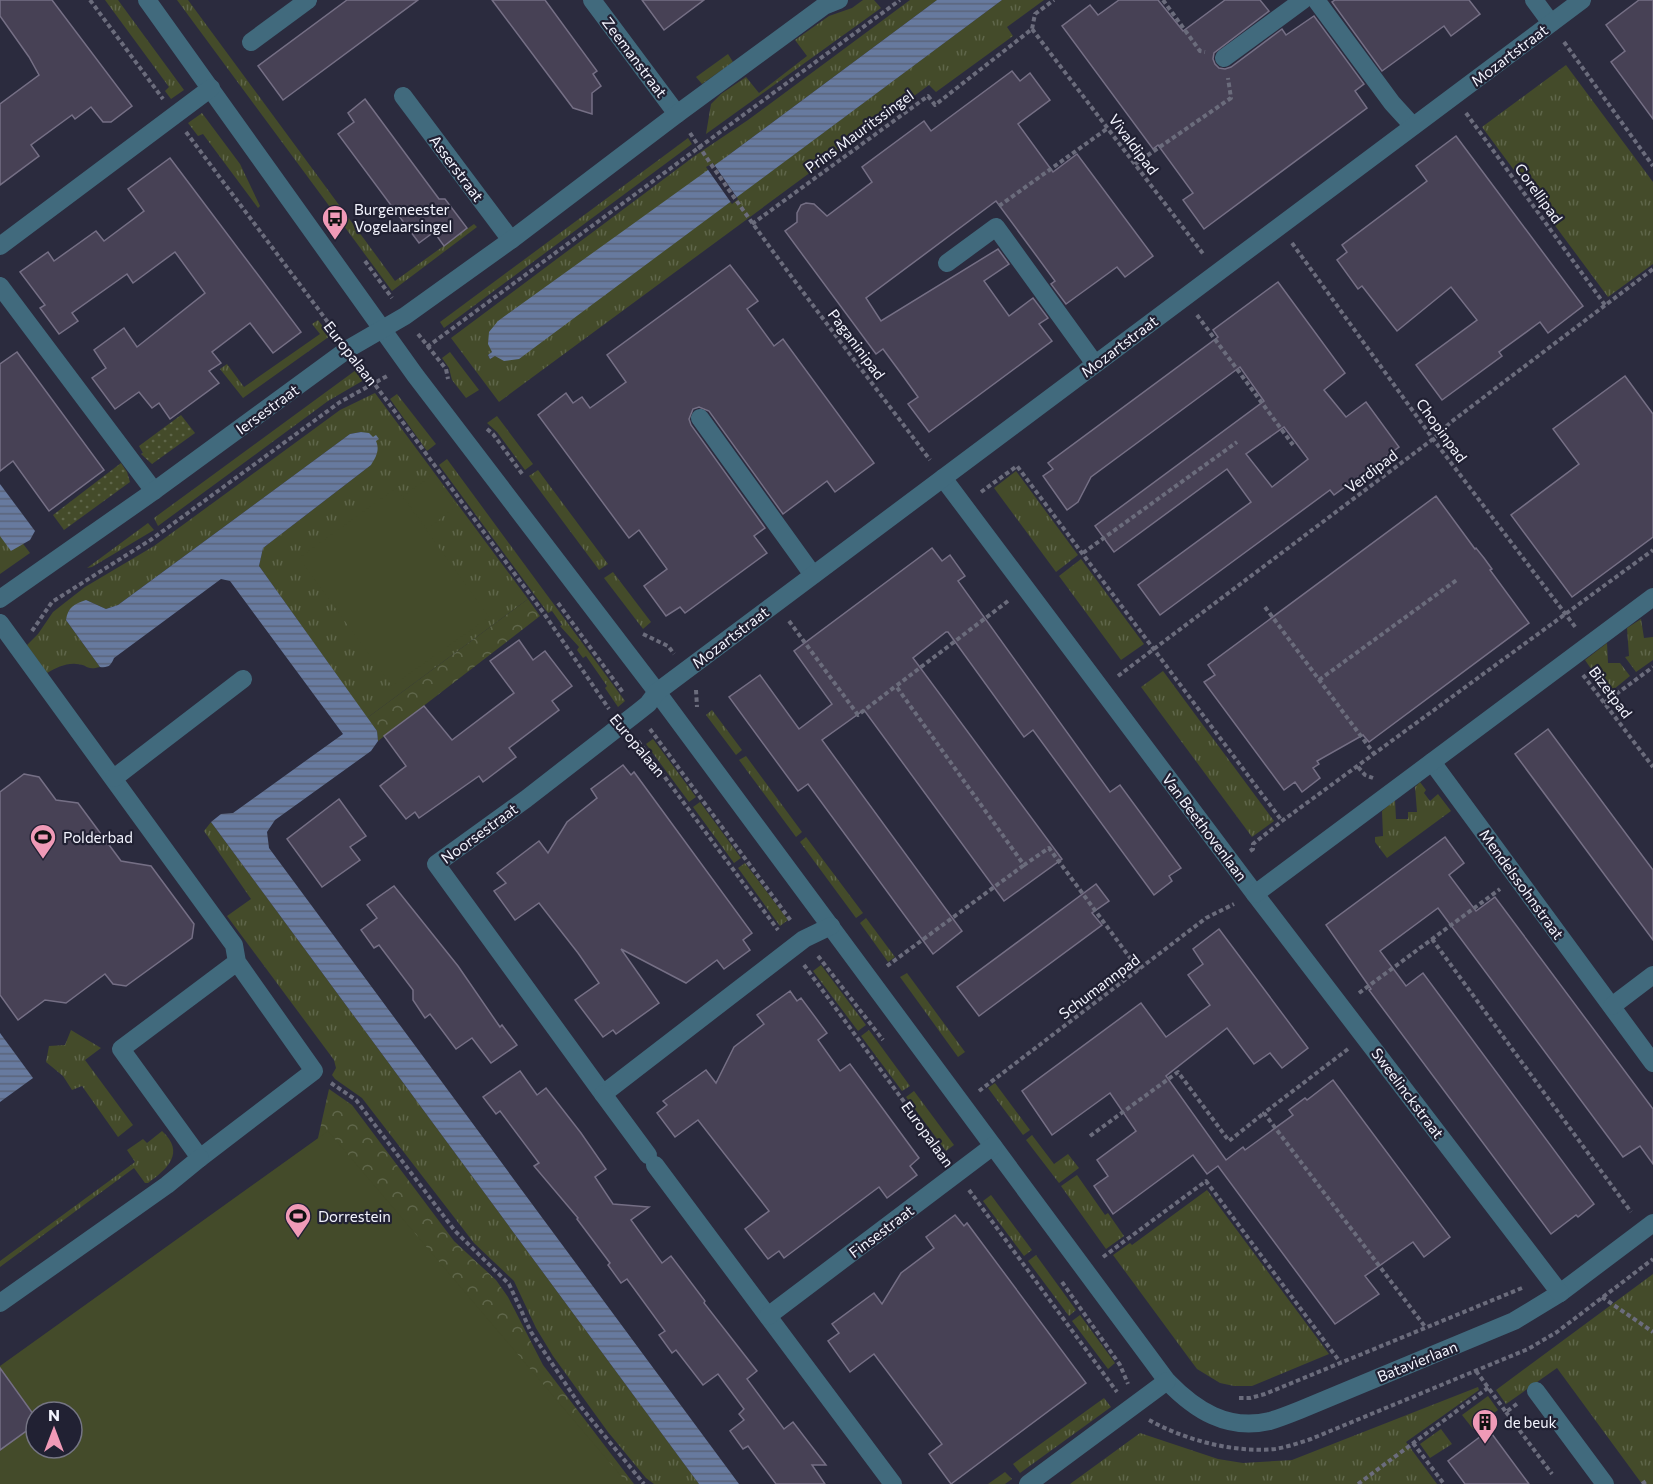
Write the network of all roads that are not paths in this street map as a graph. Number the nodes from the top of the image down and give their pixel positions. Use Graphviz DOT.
graph roads {
  1 [pos="147,0"];
  2 [pos="308,0"];
  3 [pos="592,0"];
  4 [pos="839,0"];
  5 [pos="1303,0"];
  6 [pos="1316,0"];
  7 [pos="1534,0"];
  8 [pos="1582,0"];
  9 [pos="1551,23"];
  10 [pos="251,42"];
  11 [pos="1224,58"];
  12 [pos="211,88"];
  13 [pos="403,96"];
  14 [pos="677,114"];
  15 [pos="1413,126"];
  16 [pos="511,240"];
  17 [pos="0,246"];
  18 [pos="947,263"];
  19 [pos="0,286"];
  20 [pos="382,330"];
  21 [pos="1095,364"];
  22 [pos="700,418"];
  23 [pos="943,478"];
  24 [pos="154,491"];
  25 [pos="813,575"];
  26 [pos="1653,597"];
  27 [pos="0,599"];
  28 [pos="0,623"];
  29 [pos="243,679"];
  30 [pos="657,692"];
  31 [pos="1432,762"];
  32 [pos="114,778"];
  33 [pos="1255,894"];
  34 [pos="831,926"];
  35 [pos="237,962"];
  36 [pos="1653,975"];
  37 [pos="1612,1006"];
  38 [pos="1653,1063"];
  39 [pos="603,1094"];
  40 [pos="993,1146"];
  41 [pos="200,1158"];
  42 [pos="1653,1223"];
  43 [pos="1560,1293"];
  44 [pos="0,1304"];
  45 [pos="768,1316"];
  46 [pos="1167,1381"];
  47 [pos="1536,1391"];
  48 [pos="893,1484"];
  49 [pos="1028,1484"];
  50 [pos="1605,1484"];
  1 -- 12 [label="street"];
  2 -- 10 [label="street"];
  3 -- 14 [label="street, Zeemanstraat"];
  4 -- 14 [label="street"];
  5 -- 11 [label="street"];
  6 -- 15 [label="street"];
  7 -- 9 [label="street"];
  8 -- 9 [label="street, Mozartstraat"];
  9 -- 15 [label="street, Mozartstraat"];
  12 -- 17 [label="street"];
  12 -- 20 [label="street"];
  13 -- 16 [label="street, Asserstraat"];
  14 -- 16 [label="street"];
  15 -- 21 [label="street, Mozartstraat"];
  16 -- 20 [label="street"];
  18 -- 21 [label="street"];
  19 -- 24 [label="street"];
  20 -- 24 [label="street, Iersestraat"];
  20 -- 30 [label="street"];
  21 -- 23 [label="street, Mozartstraat"];
  22 -- 25 [label="street"];
  23 -- 25 [label="street, Mozartstraat"];
  23 -- 33 [label="street, Van Beethovenlaan"];
  24 -- 27 [label="street, Iersestraat"];
  25 -- 30 [label="street, Mozartstraat"];
  26 -- 31 [label="street, Van Beethovenlaan"];
  28 -- 32 [label="street"];
  29 -- 32 [label="street"];
  30 -- 34 [label="street"];
  30 -- 39 [label="street, Noorsestraat"];
  31 -- 33 [label="street, Van Beethovenlaan"];
  31 -- 37 [label="street, Mendelssohnstraat"];
  32 -- 35 [label="street"];
  33 -- 43 [label="street, Sweelinckstraat"];
  34 -- 39 [label="street"];
  34 -- 40 [label="street"];
  35 -- 41 [label="street"];
  35 -- 41 [label="street"];
  36 -- 37 [label="street"];
  37 -- 38 [label="street, Mendelssohnstraat"];
  39 -- 45 [label="street, Noorsestraat"];
  40 -- 45 [label="street, Finsestraat"];
  40 -- 46 [label="street"];
  41 -- 44 [label="street"];
  42 -- 43 [label="street, Batavierlaan"];
  43 -- 46 [label="street, Batavierlaan"];
  45 -- 48 [label="street"];
  46 -- 49 [label="street"];
  47 -- 50 [label="street"];
}
